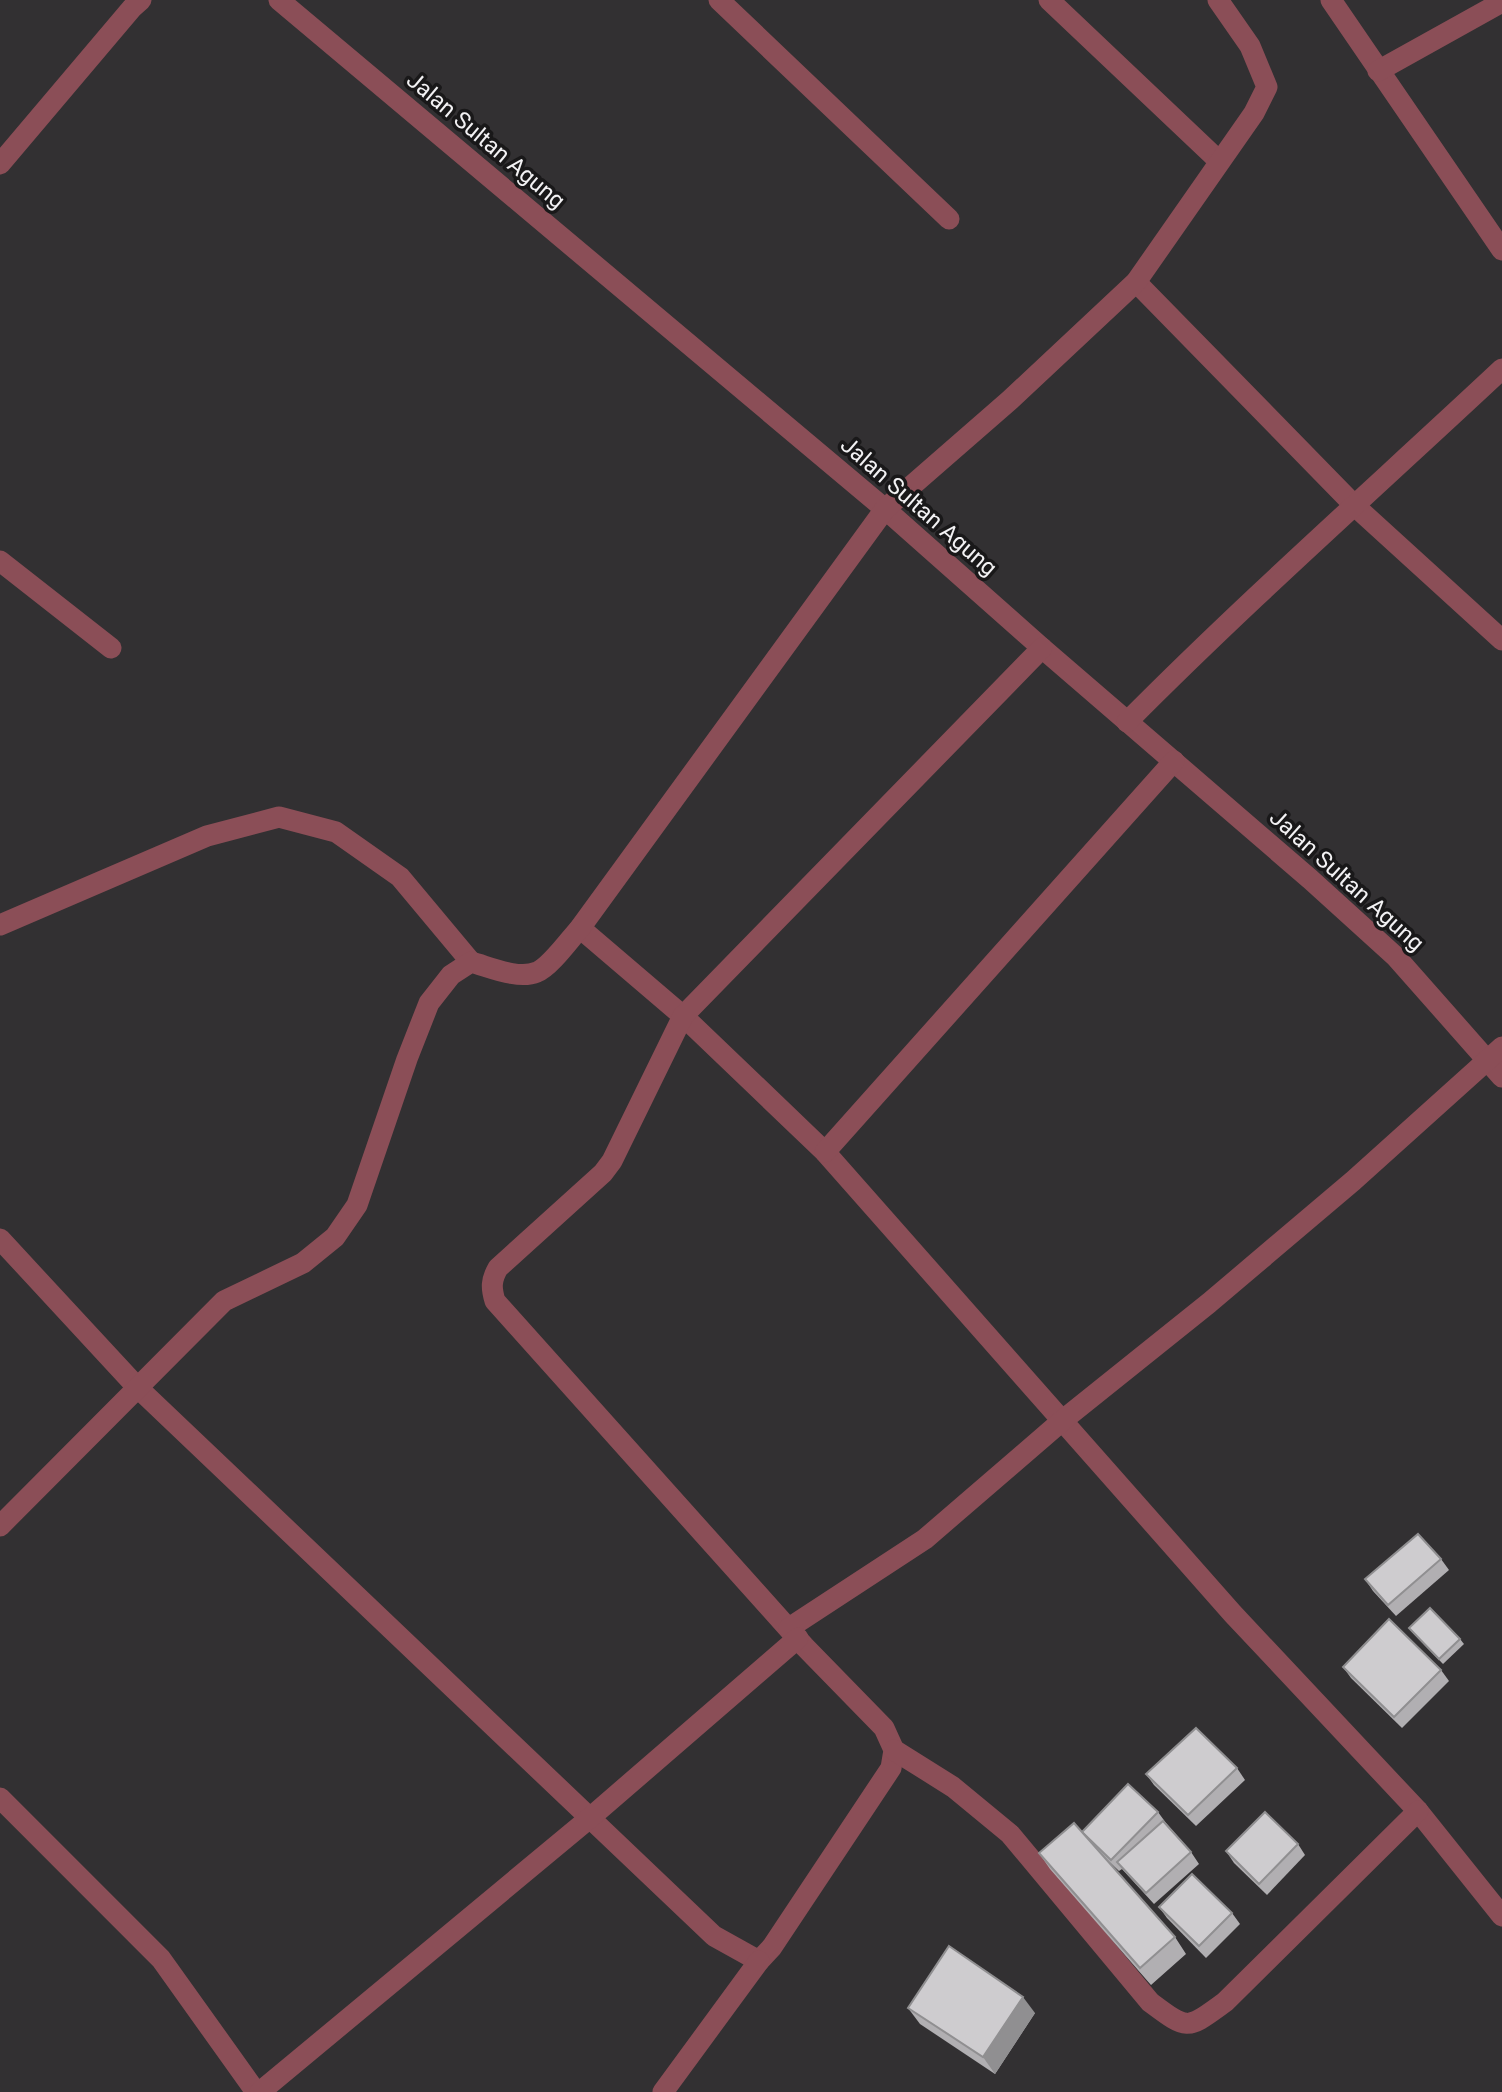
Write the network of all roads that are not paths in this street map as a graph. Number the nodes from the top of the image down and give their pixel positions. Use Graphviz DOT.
graph roads {
  1 [pos="279,0"];
  2 [pos="719,0"];
  3 [pos="1049,0"];
  4 [pos="1218,0"];
  5 [pos="1331,0"];
  6 [pos="1502,2"];
  7 [pos="130,3"];
  8 [pos="1378,71"];
  9 [pos="1219,161"];
  10 [pos="0,164"];
  11 [pos="949,219"];
  12 [pos="1502,250"];
  13 [pos="1136,282"];
  14 [pos="1502,369"];
  15 [pos="1356,507"];
  16 [pos="885,509"];
  17 [pos="0,561"];
  18 [pos="1502,640"];
  19 [pos="111,648"];
  20 [pos="1042,648"];
  21 [pos="1127,722"];
  22 [pos="1174,761"];
  23 [pos="0,925"];
  24 [pos="580,929"];
  25 [pos="471,962"];
  26 [pos="683,1016"];
  27 [pos="1495,1053"];
  28 [pos="1502,1077"];
  29 [pos="825,1152"];
  30 [pos="0,1239"];
  31 [pos="136,1387"];
  32 [pos="1063,1420"];
  33 [pos="0,1526"];
  34 [pos="793,1633"];
  35 [pos="894,1749"];
  36 [pos="0,1798"];
  37 [pos="1418,1811"];
  38 [pos="591,1817"];
  39 [pos="1502,1916"];
  40 [pos="759,1961"];
  41 [pos="258,2092"];
  42 [pos="663,2092"];
  1 -- 16 [label="street, Jalan Sultan Agung"];
  2 -- 11 [label="street"];
  3 -- 9 [label="street"];
  4 -- 9 [label="street"];
  5 -- 8 [label="street"];
  6 -- 8 [label="street"];
  7 -- 10 [label="street"];
  8 -- 12 [label="street"];
  9 -- 13 [label="street"];
  13 -- 15 [label="street"];
  13 -- 16 [label="street"];
  14 -- 15 [label="street"];
  15 -- 18 [label="street"];
  15 -- 21 [label="street"];
  16 -- 20 [label="street, Jalan Sultan Agung"];
  16 -- 24 [label="street"];
  17 -- 19 [label="street"];
  20 -- 21 [label="street, Jalan Sultan Agung"];
  20 -- 26 [label="street"];
  21 -- 22 [label="street, Jalan Sultan Agung"];
  22 -- 27 [label="street, Jalan Sultan Agung"];
  22 -- 29 [label="street"];
  23 -- 25 [label="street"];
  24 -- 25 [label="street"];
  24 -- 26 [label="street"];
  25 -- 31 [label="street"];
  26 -- 29 [label="street"];
  26 -- 34 [label="street"];
  27 -- 28 [label="street, Jalan Sultan Agung"];
  27 -- 32 [label="street"];
  29 -- 32 [label="street"];
  30 -- 31 [label="street"];
  31 -- 33 [label="street"];
  31 -- 38 [label="street"];
  32 -- 34 [label="street"];
  32 -- 37 [label="street"];
  34 -- 35 [label="street"];
  34 -- 38 [label="street"];
  35 -- 37 [label="street"];
  35 -- 40 [label="street"];
  36 -- 41 [label="street"];
  37 -- 39 [label="street"];
  38 -- 40 [label="street"];
  38 -- 41 [label="street"];
  40 -- 42 [label="street"];
}
